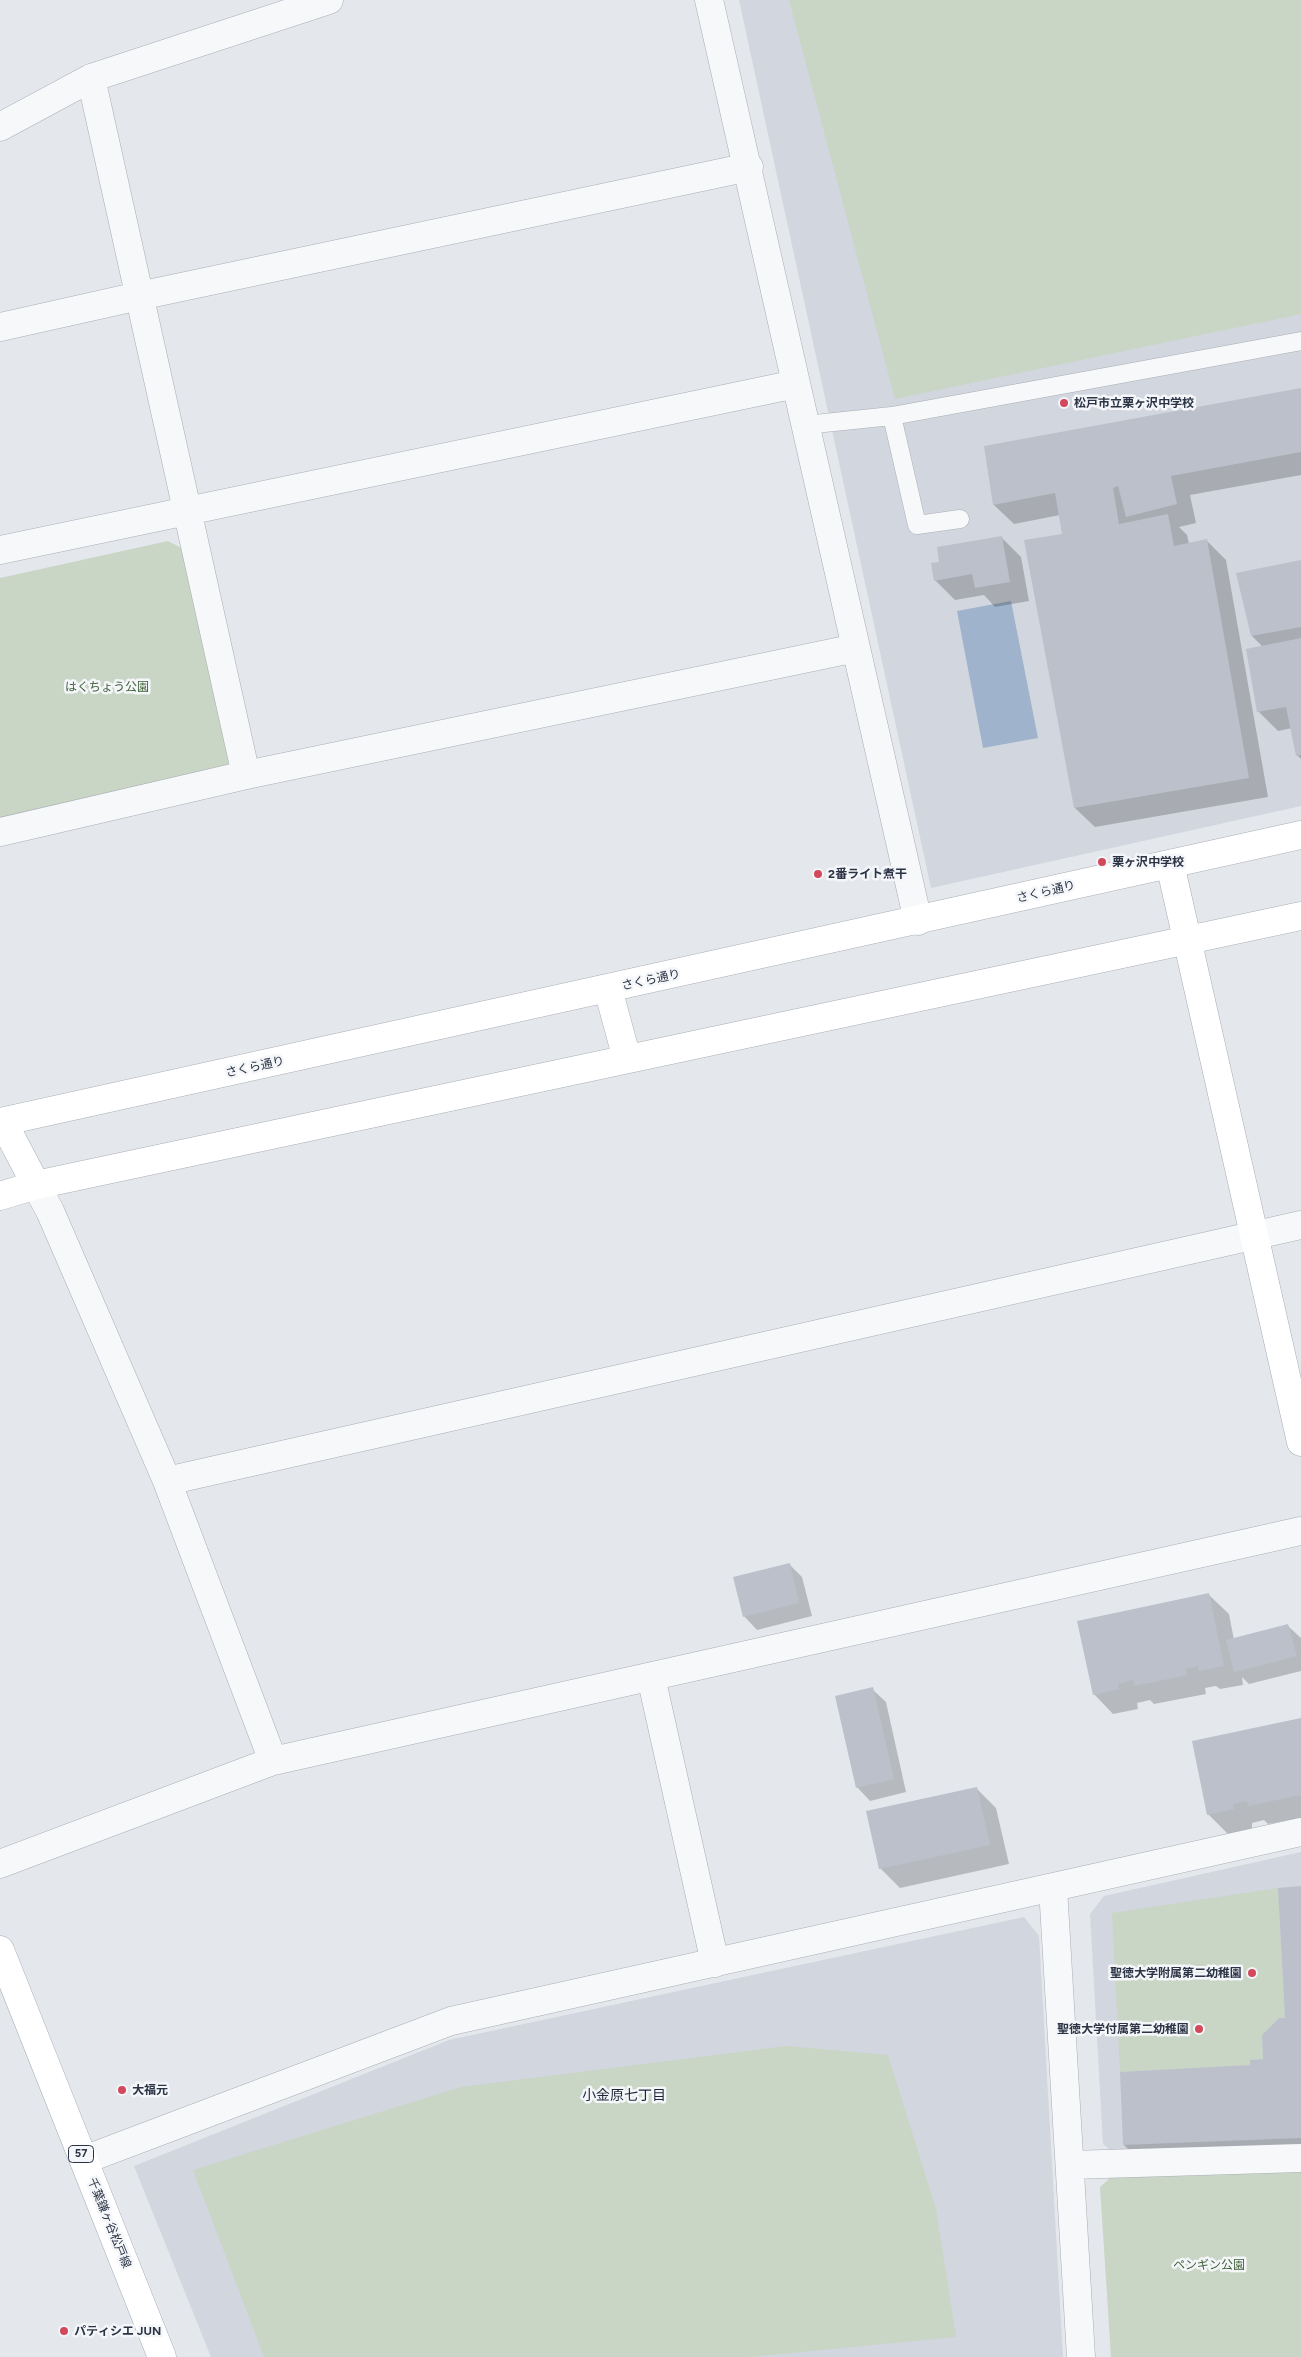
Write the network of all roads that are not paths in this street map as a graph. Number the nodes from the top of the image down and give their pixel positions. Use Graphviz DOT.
graph roads {
  1 [pos="329,0"];
  2 [pos="709,0"];
  3 [pos="91,78"];
  4 [pos="0,127"];
  5 [pos="749,167"];
  6 [pos="139,296"];
  7 [pos="0,327"];
  8 [pos="1301,341"];
  9 [pos="796,384"];
  10 [pos="892,416"];
  11 [pos="805,425"];
  12 [pos="187,511"];
  13 [pos="960,519"];
  14 [pos="0,550"];
  15 [pos="856,648"];
  16 [pos="246,775"];
  17 [pos="0,832"];
  18 [pos="1301,835"];
  19 [pos="1170,864"];
  20 [pos="1301,916"];
  21 [pos="918,921"];
  22 [pos="1188,941"];
  23 [pos="608,989"];
  24 [pos="627,1059"];
  25 [pos="1,1121"];
  26 [pos="36,1185"];
  27 [pos="0,1196"];
  28 [pos="1301,1225"];
  29 [pos="1254,1235"];
  30 [pos="1301,1442"];
  31 [pos="167,1481"];
  32 [pos="1301,1531"];
  33 [pos="651,1677"];
  34 [pos="273,1761"];
  35 [pos="1301,1832"];
  36 [pos="0,1864"];
  37 [pos="1053,1888"];
  38 [pos="0,1950"];
  39 [pos="714,1963"];
  40 [pos="1301,2158"];
  41 [pos="84,2160"];
  42 [pos="1071,2165"];
  43 [pos="162,2357"];
  44 [pos="1082,2357"];
  1 -- 3 [label="street"];
  2 -- 5 [label="street"];
  3 -- 4 [label="street"];
  3 -- 6 [label="street"];
  5 -- 6 [label="street"];
  5 -- 9 [label="street"];
  6 -- 7 [label="street"];
  6 -- 12 [label="street"];
  8 -- 10 [label="lane"];
  9 -- 11 [label="street"];
  9 -- 12 [label="street"];
  10 -- 11 [label="lane"];
  10 -- 13 [label="lane"];
  11 -- 15 [label="street"];
  12 -- 14 [label="street"];
  12 -- 16 [label="street"];
  15 -- 16 [label="street"];
  15 -- 21 [label="street"];
  16 -- 17 [label="street"];
  18 -- 19 [label="street, さくら通り"];
  19 -- 21 [label="street, さくら通り"];
  19 -- 22 [label="street"];
  20 -- 22 [label="street"];
  21 -- 23 [label="street, さくら通り"];
  22 -- 24 [label="street"];
  22 -- 29 [label="street"];
  23 -- 24 [label="street"];
  23 -- 25 [label="street, さくら通り"];
  24 -- 26 [label="street"];
  25 -- 26 [label="street"];
  26 -- 27 [label="street"];
  26 -- 31 [label="street"];
  28 -- 29 [label="street"];
  29 -- 30 [label="street"];
  29 -- 31 [label="street"];
  31 -- 34 [label="street"];
  32 -- 33 [label="street"];
  33 -- 34 [label="street"];
  33 -- 39 [label="street"];
  34 -- 36 [label="street"];
  35 -- 37 [label="street"];
  37 -- 39 [label="street"];
  37 -- 42 [label="street"];
  38 -- 41 [label="street, 千葉鎌ヶ谷松戸線 / 57"];
  39 -- 41 [label="street"];
  40 -- 42 [label="street"];
  41 -- 43 [label="street, 千葉鎌ヶ谷松戸線 / 57"];
  42 -- 44 [label="street"];
}
